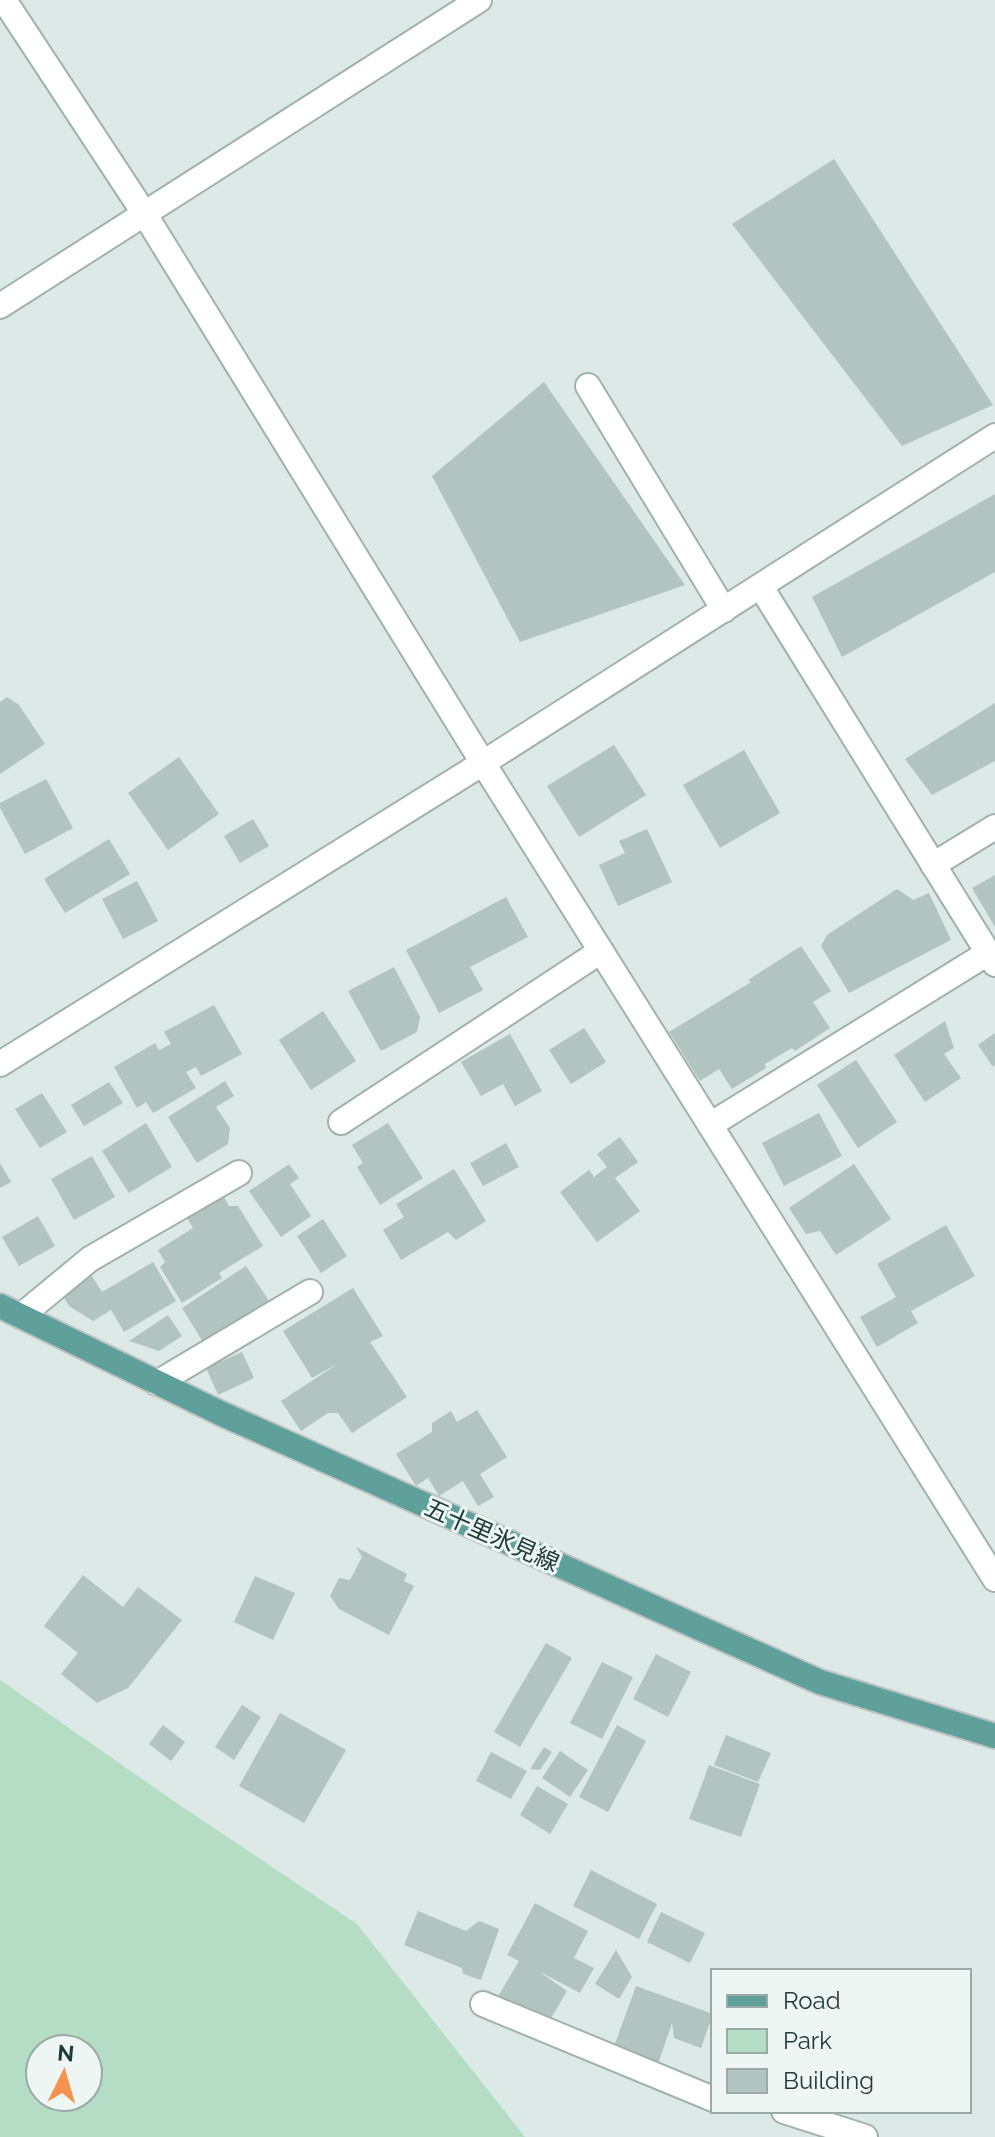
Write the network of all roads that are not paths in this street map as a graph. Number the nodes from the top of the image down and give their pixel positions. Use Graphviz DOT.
graph roads {
  1 [pos="4,0"];
  2 [pos="479,0"];
  3 [pos="144,213"];
  4 [pos="0,306"];
  5 [pos="588,386"];
  6 [pos="995,436"];
  7 [pos="761,587"];
  8 [pos="724,610"];
  9 [pos="483,763"];
  10 [pos="995,827"];
  11 [pos="933,865"];
  12 [pos="601,951"];
  13 [pos="992,959"];
  14 [pos="0,1064"];
  15 [pos="341,1122"];
  16 [pos="710,1125"];
  17 [pos="239,1173"];
  18 [pos="310,1292"];
  19 [pos="10,1311"];
  20 [pos="157,1383"];
  21 [pos="995,1579"];
  22 [pos="995,1736"];
  23 [pos="483,2004"];
  24 [pos="711,2098"];
  25 [pos="790,2113"];
  26 [pos="865,2137"];
  1 -- 3 [label="street"];
  2 -- 3 [label="street"];
  3 -- 4 [label="street"];
  3 -- 9 [label="street"];
  5 -- 8 [label="street"];
  6 -- 7 [label="street"];
  7 -- 8 [label="street"];
  7 -- 11 [label="street"];
  8 -- 9 [label="street"];
  9 -- 12 [label="street"];
  9 -- 14 [label="street"];
  10 -- 11 [label="street"];
  11 -- 13 [label="street"];
  12 -- 15 [label="street"];
  12 -- 16 [label="street"];
  13 -- 16 [label="street"];
  16 -- 21 [label="street"];
  17 -- 19 [label="street"];
  18 -- 20 [label="street"];
  19 -- 20 [label="main road, 五十里氷見線"];
  20 -- 22 [label="main road, 五十里氷見線"];
  23 -- 24 [label="street"];
  25 -- 26 [label="street"];
}
